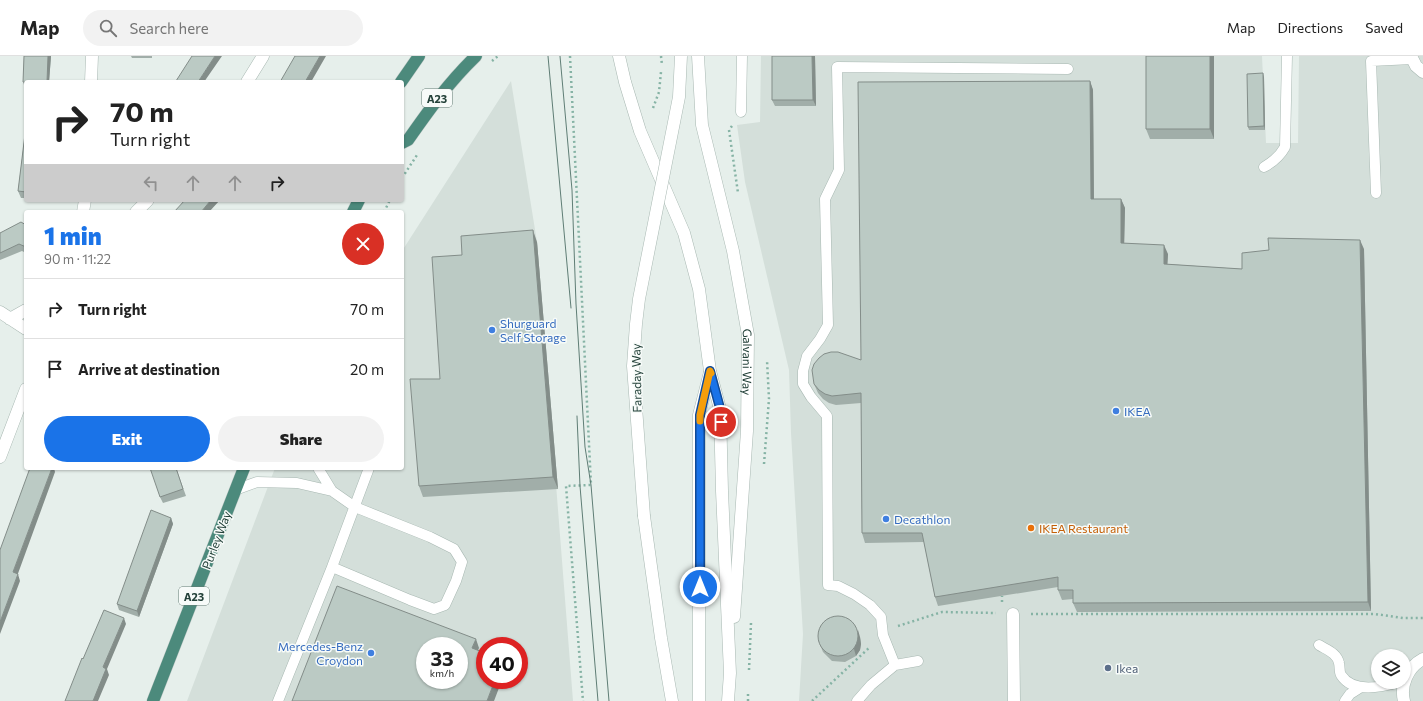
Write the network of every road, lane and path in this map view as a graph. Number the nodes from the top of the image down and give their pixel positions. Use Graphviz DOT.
graph roads {
  1 [pos="92,56"];
  2 [pos="263,56"];
  3 [pos="418,56"];
  4 [pos="476,56"];
  5 [pos="570,56"];
  6 [pos="619,56"];
  7 [pos="661,56"];
  8 [pos="681,56"];
  9 [pos="698,56"];
  10 [pos="742,56"];
  11 [pos="1287,56"];
  12 [pos="1411,57"];
  13 [pos="1068,69"];
  14 [pos="1423,72"];
  15 [pos="91,80"];
  16 [pos="248,80"];
  17 [pos="402,80"];
  18 [pos="653,108"];
  19 [pos="741,112"];
  20 [pos="404,142"];
  21 [pos="1264,167"];
  22 [pos="1376,193"];
  23 [pos="146,202"];
  24 [pos="138,210"];
  25 [pos="24,310"];
  26 [pos="5,315"];
  27 [pos="24,328"];
  28 [pos="710,371"];
  29 [pos="24,394"];
  30 [pos="0,457"];
  31 [pos="243,470"];
  32 [pos="319,470"];
  33 [pos="368,470"];
  34 [pos="235,490"];
  35 [pos="332,491"];
  36 [pos="355,507"];
  37 [pos="332,567"];
  38 [pos="1002,596"];
  39 [pos="1000,613"];
  40 [pos="1013,614"];
  41 [pos="1423,618"];
  42 [pos="883,635"];
  43 [pos="1319,645"];
  44 [pos="1423,659"];
  45 [pos="918,661"];
  46 [pos="895,665"];
  47 [pos="1411,669"];
  48 [pos="730,673"];
  49 [pos="1361,687"];
  50 [pos="1371,688"];
  51 [pos="1403,689"];
  52 [pos="153,701"];
  53 [pos="278,701"];
  54 [pos="583,701"];
  55 [pos="672,701"];
  56 [pos="699,701"];
  57 [pos="728,701"];
  58 [pos="812,701"];
  59 [pos="857,701"];
  60 [pos="1014,701"];
  61 [pos="1345,701"];
  62 [pos="1404,701"];
  1 -- 15 [label="street"];
  2 -- 16 [label="street"];
  3 -- 17 [label="highway"];
  4 -- 20 [label="highway, A23"];
  5 -- 54 [label="path"];
  6 -- 28 [label="street"];
  7 -- 18 [label="path"];
  8 -- 55 [label="street, Faraday Way, bridge"];
  9 -- 48 [label="street, Galvani Way"];
  10 -- 19 [label="lane"];
  11 -- 21 [label="lane"];
  12 -- 14 [label="street"];
  12 -- 22 [label="lane"];
  13 -- 42 [label="lane"];
  23 -- 24 [label="street"];
  25 -- 26 [label="street"];
  26 -- 27 [label="street"];
  28 -- 48 [label="street"];
  28 -- 56 [label="street"];
  29 -- 30 [label="street"];
  31 -- 34 [label="highway, Purley Way / A23"];
  32 -- 35 [label="lane"];
  33 -- 36 [label="lane"];
  34 -- 35 [label="lane"];
  34 -- 52 [label="highway, Purley Way / A23"];
  35 -- 36 [label="lane"];
  36 -- 37 [label="lane"];
  36 -- 37 [label="lane"];
  37 -- 53 [label="lane"];
  38 -- 39 [label="path"];
  39 -- 40 [label="path"];
  39 -- 42 [label="path"];
  40 -- 41 [label="path"];
  40 -- 60 [label="street"];
  42 -- 46 [label="lane"];
  42 -- 58 [label="path"];
  43 -- 49 [label="lane"];
  44 -- 47 [label="street"];
  45 -- 46 [label="lane"];
  46 -- 59 [label="lane"];
  48 -- 57 [label="street"];
  49 -- 50 [label="lane"];
  49 -- 61 [label="lane"];
  51 -- 62 [label="street"];
}
